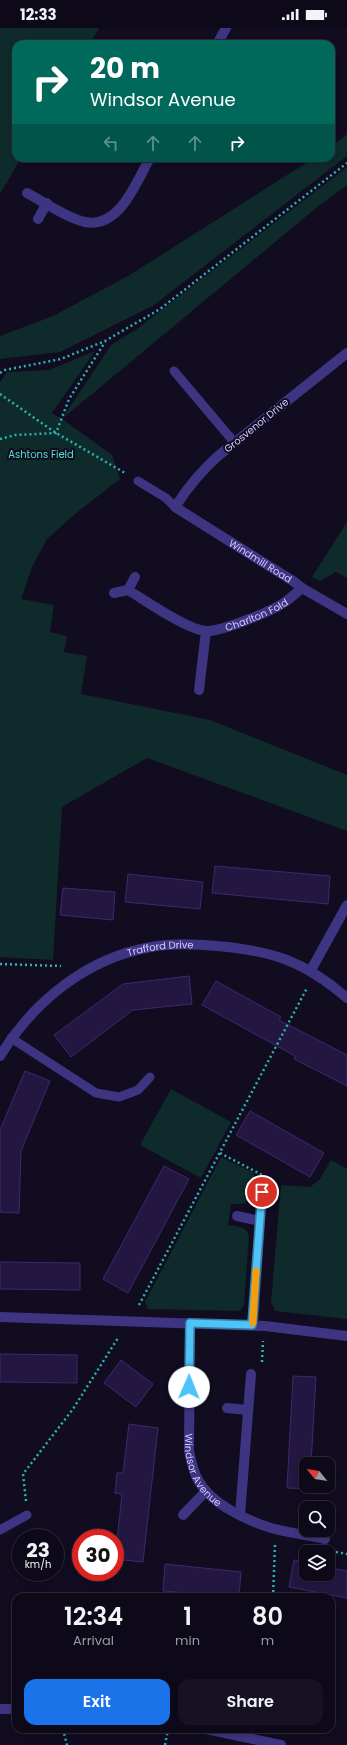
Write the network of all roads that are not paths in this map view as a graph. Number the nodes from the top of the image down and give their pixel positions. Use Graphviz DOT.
graph roads {
  1 [pos="226,28"];
  2 [pos="219,40"];
  3 [pos="148,162"];
  4 [pos="27,193"];
  5 [pos="46,203"];
  6 [pos="38,219"];
  7 [pos="347,353"];
  8 [pos="174,371"];
  9 [pos="234,442"];
  10 [pos="138,480"];
  11 [pos="175,507"];
  12 [pos="135,577"];
  13 [pos="302,588"];
  14 [pos="128,590"];
  15 [pos="114,593"];
  16 [pos="347,614"];
  17 [pos="206,631"];
  18 [pos="199,690"];
  19 [pos="347,906"];
  20 [pos="313,971"];
  21 [pos="347,998"];
  22 [pos="11,1038"];
  23 [pos="0,1056"];
  24 [pos="150,1077"];
  25 [pos="262,1192"];
  26 [pos="237,1216"];
  27 [pos="260,1220"];
  28 [pos="0,1317"];
  29 [pos="190,1323"];
  30 [pos="252,1325"];
  31 [pos="347,1336"];
  32 [pos="251,1374"];
  33 [pos="227,1408"];
  34 [pos="248,1410"];
  35 [pos="206,1491"];
  36 [pos="27,1515"];
  37 [pos="183,1515"];
  38 [pos="240,1515"];
  39 [pos="0,1530"];
  40 [pos="325,1539"];
  41 [pos="0,1709"];
  42 [pos="12,1709"];
  43 [pos="225,1733"];
  44 [pos="281,1745"];
  1 -- 2 [label="street"];
  3 -- 5 [label="street"];
  4 -- 5 [label="street"];
  5 -- 6 [label="street"];
  7 -- 9 [label="street, Grosvenor Drive"];
  8 -- 9 [label="lane"];
  9 -- 11 [label="street, Grosvenor Drive"];
  10 -- 11 [label="lane"];
  11 -- 13 [label="street, Windmill Road"];
  12 -- 14 [label="street"];
  13 -- 16 [label="street, Windmill Road"];
  13 -- 17 [label="street, Charlton Fold"];
  14 -- 15 [label="street"];
  14 -- 17 [label="street"];
  17 -- 18 [label="street"];
  19 -- 20 [label="street"];
  20 -- 21 [label="street, Trafford Drive"];
  20 -- 22 [label="street, Trafford Drive"];
  22 -- 23 [label="street, Trafford Drive"];
  22 -- 24 [label="lane"];
  25 -- 27 [label="street"];
  26 -- 27 [label="street"];
  27 -- 30 [label="street"];
  28 -- 29 [label="street"];
  29 -- 30 [label="street"];
  29 -- 35 [label="street, Windsor Avenue"];
  30 -- 31 [label="street"];
  32 -- 34 [label="street"];
  33 -- 34 [label="street"];
  34 -- 38 [label="street"];
  35 -- 37 [label="street"];
  35 -- 38 [label="street, Windsor Avenue"];
  36 -- 39 [label="lane"];
  38 -- 40 [label="street, Windsor Avenue"];
  41 -- 42 [label="street"];
  43 -- 44 [label="street"];
}
